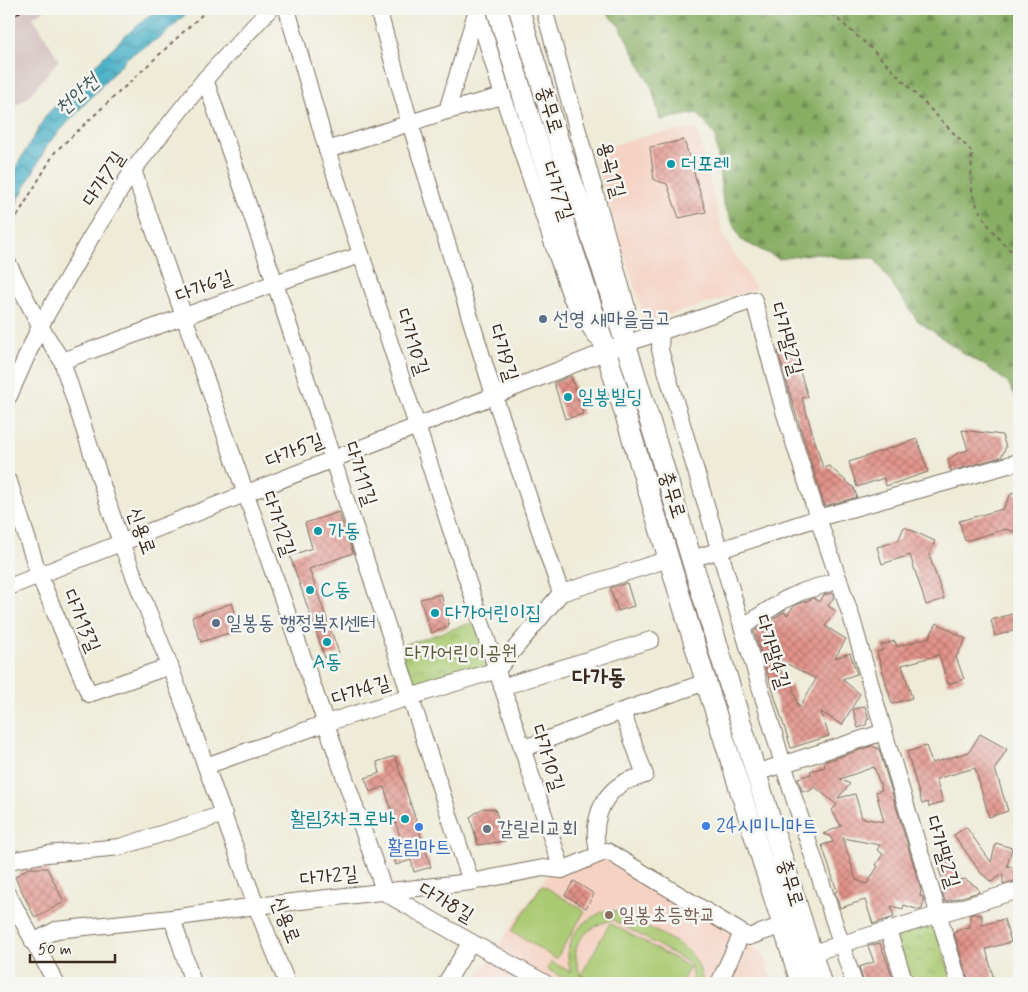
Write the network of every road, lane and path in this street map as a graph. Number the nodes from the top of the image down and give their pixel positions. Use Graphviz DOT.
graph roads {
  1 [pos="208,9"];
  2 [pos="270,9"];
  3 [pos="287,9"];
  4 [pos="378,9"];
  5 [pos="477,9"];
  6 [pos="519,9"];
  7 [pos="544,9"];
  8 [pos="826,9"];
  9 [pos="498,13"];
  10 [pos="205,79"];
  11 [pos="503,96"];
  12 [pos="447,110"];
  13 [pos="410,123"];
  14 [pos="327,150"];
  15 [pos="133,170"];
  16 [pos="9,230"];
  17 [pos="361,255"];
  18 [pos="1019,257"];
  19 [pos="9,266"];
  20 [pos="275,283"];
  21 [pos="184,317"];
  22 [pos="40,326"];
  23 [pos="661,330"];
  24 [pos="625,344"];
  25 [pos="606,351"];
  26 [pos="62,361"];
  27 [pos="494,395"];
  28 [pos="9,396"];
  29 [pos="417,426"];
  30 [pos="332,459"];
  31 [pos="1019,462"];
  32 [pos="9,482"];
  33 [pos="245,494"];
  34 [pos="818,518"];
  35 [pos="121,543"];
  36 [pos="719,551"];
  37 [pos="669,558"];
  38 [pos="692,559"];
  39 [pos="39,575"];
  40 [pos="839,580"];
  41 [pos="9,587"];
  42 [pos="562,593"];
  43 [pos="744,633"];
  44 [pos="651,640"];
  45 [pos="718,646"];
  46 [pos="170,666"];
  47 [pos="497,670"];
  48 [pos="706,682"];
  49 [pos="502,687"];
  50 [pos="412,698"];
  51 [pos="622,711"];
  52 [pos="326,723"];
  53 [pos="884,732"];
  54 [pos="522,749"];
  55 [pos="783,764"];
  56 [pos="206,766"];
  57 [pos="756,773"];
  58 [pos="224,814"];
  59 [pos="598,854"];
  60 [pos="9,861"];
  61 [pos="562,870"];
  62 [pos="471,882"];
  63 [pos="1019,890"];
  64 [pos="385,893"];
  65 [pos="9,896"];
  66 [pos="256,906"];
  67 [pos="939,915"];
  68 [pos="172,918"];
  69 [pos="783,925"];
  70 [pos="888,930"];
  71 [pos="742,933"];
  72 [pos="33,942"];
  73 [pos="471,942"];
  74 [pos="842,944"];
  75 [pos="812,953"];
  76 [pos="56,983"];
  77 [pos="194,983"];
  78 [pos="287,983"];
  79 [pos="446,983"];
  80 [pos="545,983"];
  81 [pos="719,983"];
  82 [pos="801,983"];
  83 [pos="822,983"];
  84 [pos="854,983"];
  85 [pos="905,983"];
  86 [pos="959,983"];
  1 -- 16 [label="path"];
  2 -- 10 [label="street, 다가7길"];
  3 -- 14 [label="street, 다가10길"];
  4 -- 13 [label="street, 다가9길"];
  5 -- 11 [label="street, 다가7길"];
  5 -- 12 [label="street"];
  6 -- 24 [label="main road, 충무로"];
  7 -- 24 [label="street, 용곡1길"];
  8 -- 18 [label="path"];
  9 -- 25 [label="main road, 충무로"];
  10 -- 15 [label="street, 다가7길"];
  10 -- 20 [label="street, 다가11길"];
  11 -- 12 [label="street"];
  11 -- 25 [label="street, 다가7길"];
  12 -- 13 [label="street"];
  13 -- 14 [label="street"];
  13 -- 27 [label="street, 다가9길"];
  14 -- 17 [label="street, 다가10길"];
  15 -- 21 [label="street, 다가12길"];
  15 -- 22 [label="street, 다가7길"];
  17 -- 20 [label="street, 다가6길"];
  17 -- 29 [label="street, 다가10길"];
  19 -- 22 [label="street, 신용로"];
  20 -- 21 [label="street, 다가6길"];
  20 -- 30 [label="street, 다가11길"];
  21 -- 26 [label="street, 다가6길"];
  21 -- 33 [label="street, 다가12길"];
  22 -- 26 [label="street, 신용로"];
  22 -- 28 [label="street, 다가7길"];
  23 -- 24 [label="street, 다가말2길"];
  23 -- 34 [label="street, 다가말2길"];
  23 -- 36 [label="street, 다가말4길"];
  24 -- 25 [label="street, 다가5길"];
  24 -- 38 [label="main road, 충무로"];
  25 -- 27 [label="street, 다가5길"];
  25 -- 37 [label="main road, 충무로"];
  26 -- 35 [label="street, 신용로"];
  27 -- 29 [label="street, 다가5길"];
  27 -- 42 [label="street, 다가9길"];
  29 -- 30 [label="street, 다가5길"];
  29 -- 47 [label="street, 다가10길"];
  30 -- 33 [label="street, 다가5길"];
  30 -- 50 [label="street, 다가11길"];
  31 -- 34 [label="street"];
  32 -- 39 [label="street, 다가13길"];
  33 -- 35 [label="street, 다가5길"];
  33 -- 52 [label="street, 다가12길"];
  34 -- 36 [label="street"];
  34 -- 40 [label="street, 다가말2길"];
  35 -- 39 [label="street, 다가5길"];
  35 -- 46 [label="street, 신용로"];
  36 -- 38 [label="street"];
  36 -- 43 [label="street, 다가말4길"];
  37 -- 42 [label="street"];
  37 -- 48 [label="main road, 충무로"];
  38 -- 45 [label="main road, 충무로"];
  39 -- 41 [label="street, 다가5길"];
  39 -- 46 [label="street, 다가13길"];
  40 -- 43 [label="street"];
  40 -- 53 [label="street, 다가말2길"];
  42 -- 47 [label="street"];
  43 -- 45 [label="street"];
  43 -- 55 [label="street, 다가말4길"];
  44 -- 49 [label="street"];
  45 -- 57 [label="main road, 충무로"];
  46 -- 56 [label="street, 신용로"];
  47 -- 49 [label="street, 다가10길"];
  47 -- 50 [label="street, 다가4길"];
  48 -- 51 [label="street"];
  48 -- 69 [label="main road, 충무로"];
  49 -- 54 [label="street, 다가10길"];
  50 -- 52 [label="street, 다가4길"];
  50 -- 62 [label="street, 다가11길"];
  51 -- 54 [label="street"];
  51 -- 59 [label="street"];
  52 -- 56 [label="street, 다가4길"];
  52 -- 64 [label="street, 다가12길"];
  53 -- 55 [label="street"];
  53 -- 67 [label="street, 다가말2길"];
  54 -- 61 [label="street, 다가10길"];
  55 -- 57 [label="street"];
  55 -- 74 [label="street, 다가말4길"];
  56 -- 58 [label="street, 신용로"];
  57 -- 75 [label="main road, 충무로"];
  58 -- 60 [label="street"];
  58 -- 66 [label="street, 신용로"];
  59 -- 61 [label="street, 다가2길"];
  59 -- 71 [label="street"];
  61 -- 62 [label="street, 다가2길"];
  62 -- 64 [label="street, 다가2길"];
  63 -- 67 [label="street"];
  64 -- 66 [label="street, 다가2길"];
  64 -- 73 [label="street, 다가8길"];
  65 -- 72 [label="street"];
  66 -- 68 [label="street, 다가2길"];
  66 -- 78 [label="street, 신용로"];
  67 -- 70 [label="street"];
  67 -- 86 [label="street, 다가말2길"];
  68 -- 72 [label="street, 다가2길"];
  68 -- 77 [label="street"];
  69 -- 71 [label="street"];
  69 -- 82 [label="main road, 충무로"];
  70 -- 74 [label="street"];
  70 -- 85 [label="street"];
  71 -- 81 [label="street"];
  72 -- 76 [label="street"];
  73 -- 79 [label="street, 다가8길"];
  73 -- 80 [label="street"];
  74 -- 75 [label="street"];
  74 -- 84 [label="street, 다가말4길"];
  75 -- 83 [label="main road, 충무로"];
}
